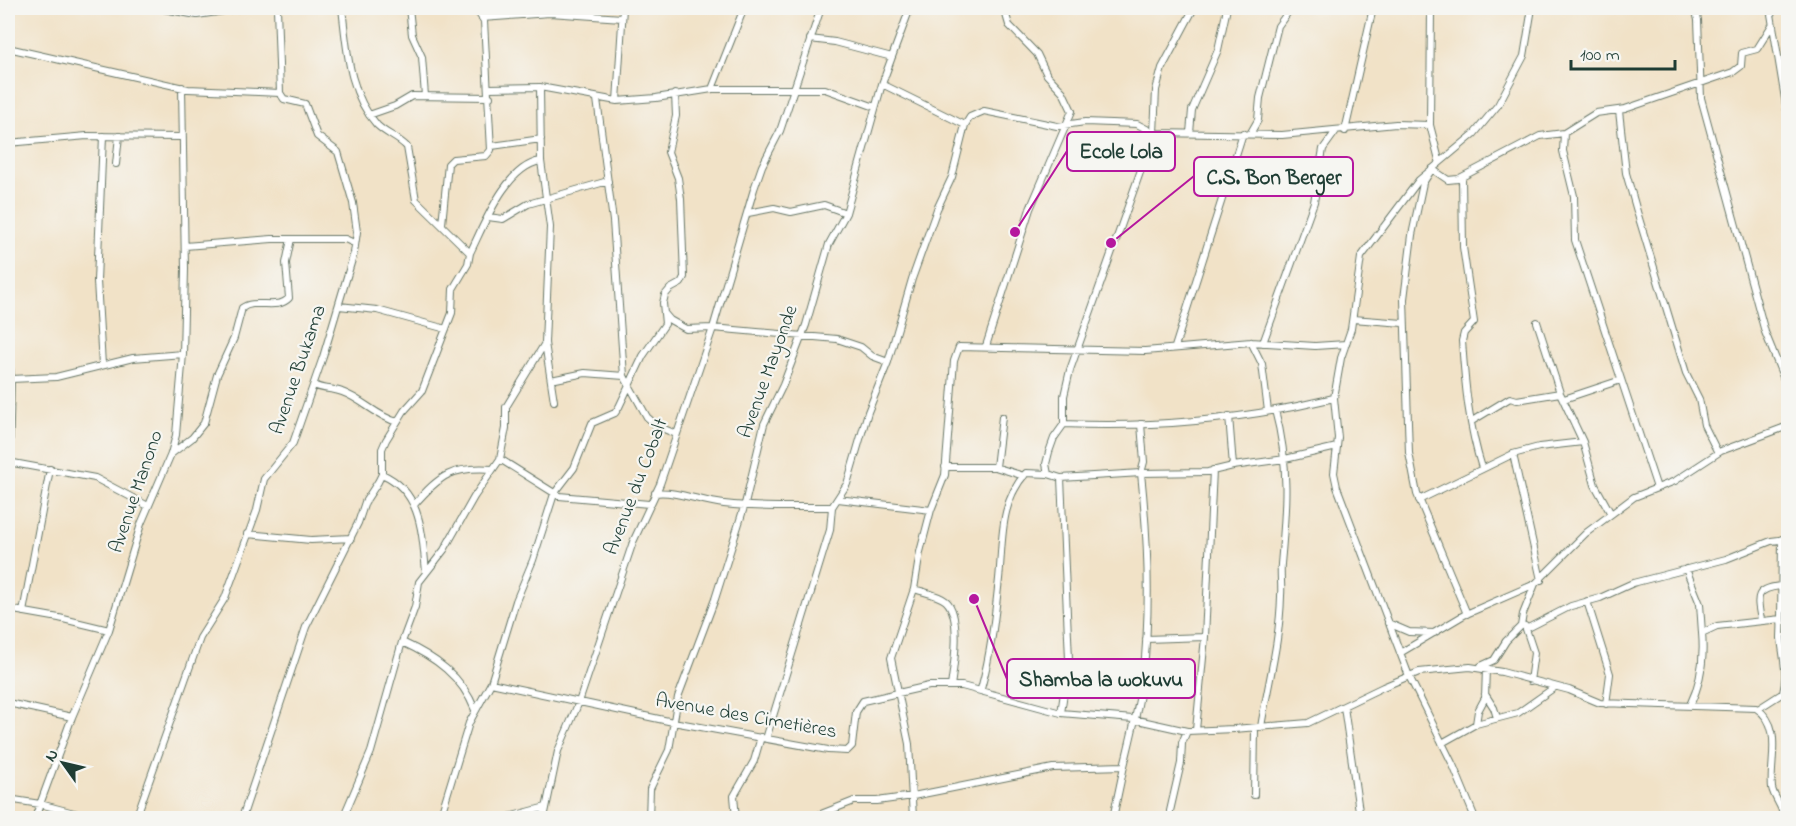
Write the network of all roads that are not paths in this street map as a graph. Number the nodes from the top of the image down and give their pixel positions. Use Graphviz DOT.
graph roads {
  1 [pos="158,8"];
  2 [pos="244,8"];
  3 [pos="277,8"];
  4 [pos="342,8"];
  5 [pos="408,8"];
  6 [pos="475,8"];
  7 [pos="623,8"];
  8 [pos="744,8"];
  9 [pos="821,8"];
  10 [pos="910,8"];
  11 [pos="1004,8"];
  12 [pos="1194,8"];
  13 [pos="1227,8"];
  14 [pos="1291,8"];
  15 [pos="1372,8"];
  16 [pos="1431,8"];
  17 [pos="1532,8"];
  18 [pos="1695,8"];
  19 [pos="1770,8"];
  20 [pos="482,18"];
  21 [pos="622,18"];
  22 [pos="1772,25"];
  23 [pos="810,39"];
  24 [pos="8,48"];
  25 [pos="892,57"];
  26 [pos="882,84"];
  27 [pos="1700,85"];
  28 [pos="182,87"];
  29 [pos="540,87"];
  30 [pos="489,88"];
  31 [pos="712,89"];
  32 [pos="794,91"];
  33 [pos="280,93"];
  34 [pos="675,94"];
  35 [pos="425,96"];
  36 [pos="490,97"];
  37 [pos="597,99"];
  38 [pos="617,101"];
  39 [pos="875,107"];
  40 [pos="1618,111"];
  41 [pos="369,115"];
  42 [pos="1788,117"];
  43 [pos="1066,124"];
  44 [pos="965,125"];
  45 [pos="1430,125"];
  46 [pos="1345,130"];
  47 [pos="1336,131"];
  48 [pos="1564,132"];
  49 [pos="1154,133"];
  50 [pos="1190,133"];
  51 [pos="1246,133"];
  52 [pos="103,136"];
  53 [pos="119,136"];
  54 [pos="181,138"];
  55 [pos="541,139"];
  56 [pos="8,143"];
  57 [pos="492,146"];
  58 [pos="1439,160"];
  59 [pos="541,161"];
  60 [pos="116,164"];
  61 [pos="1432,169"];
  62 [pos="1462,177"];
  63 [pos="1451,180"];
  64 [pos="608,181"];
  65 [pos="1462,190"];
  66 [pos="547,198"];
  67 [pos="747,213"];
  68 [pos="846,213"];
  69 [pos="488,218"];
  70 [pos="442,224"];
  71 [pos="291,239"];
  72 [pos="354,243"];
  73 [pos="185,246"];
  74 [pos="470,253"];
  75 [pos="339,306"];
  76 [pos="663,312"];
  77 [pos="1353,319"];
  78 [pos="1537,322"];
  79 [pos="1403,323"];
  80 [pos="713,328"];
  81 [pos="446,329"];
  82 [pos="801,337"];
  83 [pos="1251,342"];
  84 [pos="545,343"];
  85 [pos="1263,343"];
  86 [pos="8,344"];
  87 [pos="1346,344"];
  88 [pos="986,346"];
  89 [pos="1175,346"];
  90 [pos="1078,348"];
  91 [pos="183,354"];
  92 [pos="888,362"];
  93 [pos="102,365"];
  94 [pos="624,376"];
  95 [pos="11,379"];
  96 [pos="551,380"];
  97 [pos="1621,380"];
  98 [pos="314,385"];
  99 [pos="630,386"];
  100 [pos="1788,389"];
  101 [pos="1562,396"];
  102 [pos="1334,398"];
  103 [pos="554,401"];
  104 [pos="1271,411"];
  105 [pos="1229,416"];
  106 [pos="1002,417"];
  107 [pos="1472,421"];
  108 [pos="397,423"];
  109 [pos="1064,424"];
  110 [pos="1142,424"];
  111 [pos="1788,426"];
  112 [pos="676,434"];
  113 [pos="1582,442"];
  114 [pos="1337,447"];
  115 [pos="1718,453"];
  116 [pos="171,454"];
  117 [pos="1513,454"];
  118 [pos="500,459"];
  119 [pos="1285,459"];
  120 [pos="8,463"];
  121 [pos="1233,466"];
  122 [pos="996,467"];
  123 [pos="945,468"];
  124 [pos="1482,468"];
  125 [pos="50,469"];
  126 [pos="493,469"];
  127 [pos="1213,470"];
  128 [pos="1142,473"];
  129 [pos="382,474"];
  130 [pos="1048,474"];
  131 [pos="1024,476"];
  132 [pos="1061,478"];
  133 [pos="1657,488"];
  134 [pos="655,493"];
  135 [pos="554,494"];
  136 [pos="838,499"];
  137 [pos="1419,500"];
  138 [pos="649,504"];
  139 [pos="745,504"];
  140 [pos="414,505"];
  141 [pos="148,506"];
  142 [pos="832,507"];
  143 [pos="932,510"];
  144 [pos="1611,514"];
  145 [pos="247,534"];
  146 [pos="351,538"];
  147 [pos="1785,539"];
  148 [pos="1686,569"];
  149 [pos="426,572"];
  150 [pos="1538,582"];
  151 [pos="1780,586"];
  152 [pos="914,590"];
  153 [pos="1587,601"];
  154 [pos="8,609"];
  155 [pos="22,612"];
  156 [pos="1467,614"];
  157 [pos="1781,619"];
  158 [pos="1761,620"];
  159 [pos="1523,622"];
  160 [pos="1388,623"];
  161 [pos="1526,629"];
  162 [pos="109,630"];
  163 [pos="1434,633"];
  164 [pos="1702,633"];
  165 [pos="1205,637"];
  166 [pos="1146,639"];
  167 [pos="402,642"];
  168 [pos="1400,653"];
  169 [pos="1478,667"];
  170 [pos="1486,668"];
  171 [pos="1409,676"];
  172 [pos="1530,681"];
  173 [pos="491,683"];
  174 [pos="951,686"];
  175 [pos="1555,687"];
  176 [pos="981,689"];
  177 [pos="897,692"];
  178 [pos="1786,692"];
  179 [pos="1485,694"];
  180 [pos="579,702"];
  181 [pos="8,703"];
  182 [pos="1606,704"];
  183 [pos="1690,705"];
  184 [pos="1344,707"];
  185 [pos="1758,709"];
  186 [pos="476,710"];
  187 [pos="1061,713"];
  188 [pos="72,717"];
  189 [pos="1497,718"];
  190 [pos="1133,719"];
  191 [pos="672,722"];
  192 [pos="1476,723"];
  193 [pos="1258,728"];
  194 [pos="1187,730"];
  195 [pos="1196,730"];
  196 [pos="764,738"];
  197 [pos="1442,742"];
  198 [pos="1124,766"];
  199 [pos="1254,795"];
  200 [pos="913,796"];
  201 [pos="8,799"];
  202 [pos="40,804"];
  203 [pos="546,807"];
  204 [pos="1170,811"];
  205 [pos="35,819"];
  206 [pos="93,819"];
  207 [pos="136,819"];
  208 [pos="242,819"];
  209 [pos="343,819"];
  210 [pos="440,819"];
  211 [pos="505,819"];
  212 [pos="544,819"];
  213 [pos="649,819"];
  214 [pos="736,819"];
  215 [pos="811,819"];
  216 [pos="913,819"];
  217 [pos="1113,819"];
  218 [pos="1360,819"];
  219 [pos="1475,819"];
  220 [pos="1784,819"];
  1 -- 2 [label="street"];
  3 -- 33 [label="street"];
  4 -- 41 [label="street"];
  5 -- 35 [label="street"];
  6 -- 20 [label="street"];
  7 -- 21 [label="street"];
  8 -- 31 [label="street"];
  9 -- 23 [label="street, Avenue du Cobalt"];
  10 -- 25 [label="street, Avenue Mayonde"];
  11 -- 43 [label="street"];
  12 -- 49 [label="street"];
  13 -- 50 [label="street"];
  14 -- 51 [label="street"];
  15 -- 46 [label="street"];
  16 -- 45 [label="street"];
  17 -- 58 [label="street"];
  18 -- 27 [label="street"];
  19 -- 22 [label="street"];
  20 -- 21 [label="street"];
  20 -- 30 [label="street"];
  21 -- 38 [label="street"];
  22 -- 27 [label="street"];
  22 -- 42 [label="street"];
  23 -- 25 [label="street"];
  23 -- 32 [label="street, Avenue du Cobalt"];
  24 -- 28 [label="street"];
  25 -- 26 [label="street, Avenue Mayonde"];
  26 -- 39 [label="street, Avenue Mayonde"];
  26 -- 44 [label="street"];
  27 -- 40 [label="street"];
  27 -- 100 [label="street"];
  28 -- 33 [label="street"];
  28 -- 54 [label="street, Avenue Manono"];
  29 -- 30 [label="street"];
  29 -- 37 [label="street"];
  29 -- 55 [label="street"];
  30 -- 36 [label="street"];
  31 -- 32 [label="street"];
  31 -- 34 [label="street"];
  32 -- 39 [label="street"];
  32 -- 67 [label="street, Avenue du Cobalt"];
  33 -- 72 [label="street, Avenue Bukama"];
  34 -- 38 [label="street"];
  34 -- 76 [label="street"];
  35 -- 36 [label="street"];
  35 -- 41 [label="street"];
  36 -- 57 [label="street"];
  37 -- 38 [label="street"];
  37 -- 64 [label="street"];
  39 -- 68 [label="street, Avenue Mayonde"];
  40 -- 48 [label="street"];
  40 -- 115 [label="street"];
  41 -- 70 [label="street"];
  43 -- 44 [label="street"];
  43 -- 49 [label="street"];
  43 -- 88 [label="street"];
  44 -- 92 [label="street"];
  45 -- 46 [label="street"];
  45 -- 58 [label="street"];
  46 -- 47 [label="street"];
  47 -- 51 [label="street"];
  47 -- 85 [label="street"];
  48 -- 62 [label="street"];
  48 -- 97 [label="street"];
  49 -- 50 [label="street"];
  49 -- 90 [label="street"];
  50 -- 51 [label="street"];
  51 -- 89 [label="street"];
  52 -- 53 [label="street"];
  52 -- 56 [label="street"];
  52 -- 93 [label="street"];
  53 -- 54 [label="street"];
  53 -- 60 [label="street"];
  54 -- 73 [label="street, Avenue Manono"];
  55 -- 57 [label="street"];
  55 -- 59 [label="street"];
  57 -- 70 [label="street"];
  58 -- 61 [label="street"];
  59 -- 66 [label="street"];
  59 -- 69 [label="street"];
  61 -- 63 [label="street"];
  61 -- 77 [label="street"];
  61 -- 79 [label="street"];
  62 -- 63 [label="street"];
  62 -- 65 [label="street"];
  63 -- 65 [label="street"];
  64 -- 66 [label="street"];
  64 -- 94 [label="street"];
  65 -- 107 [label="street"];
  66 -- 69 [label="street"];
  66 -- 84 [label="street"];
  67 -- 68 [label="street"];
  67 -- 80 [label="street, Avenue du Cobalt"];
  68 -- 82 [label="street, Avenue Mayonde"];
  69 -- 74 [label="street"];
  70 -- 74 [label="street"];
  71 -- 72 [label="street"];
  71 -- 73 [label="street"];
  71 -- 116 [label="street"];
  72 -- 75 [label="street, Avenue Bukama"];
  73 -- 91 [label="street, Avenue Manono"];
  74 -- 81 [label="street"];
  75 -- 81 [label="street"];
  75 -- 98 [label="street, Avenue Bukama"];
  76 -- 80 [label="street"];
  76 -- 99 [label="street"];
  77 -- 79 [label="street"];
  77 -- 87 [label="street"];
  78 -- 101 [label="street"];
  79 -- 137 [label="street"];
  80 -- 82 [label="street"];
  80 -- 112 [label="street, Avenue du Cobalt"];
  81 -- 108 [label="street"];
  82 -- 92 [label="street"];
  82 -- 139 [label="street, Avenue Mayonde"];
  83 -- 85 [label="street"];
  83 -- 89 [label="street"];
  83 -- 104 [label="street"];
  84 -- 96 [label="street"];
  84 -- 118 [label="street"];
  85 -- 87 [label="street"];
  86 -- 95 [label="street"];
  87 -- 102 [label="street"];
  88 -- 90 [label="street"];
  88 -- 123 [label="street"];
  89 -- 90 [label="street"];
  90 -- 109 [label="street"];
  91 -- 93 [label="street"];
  91 -- 116 [label="street, Avenue Manono"];
  92 -- 136 [label="street"];
  93 -- 95 [label="street"];
  94 -- 96 [label="street"];
  94 -- 99 [label="street"];
  95 -- 120 [label="street"];
  96 -- 103 [label="street"];
  97 -- 101 [label="street"];
  97 -- 133 [label="street"];
  98 -- 108 [label="street"];
  98 -- 145 [label="street, Avenue Bukama"];
  99 -- 112 [label="street"];
  99 -- 135 [label="street"];
  101 -- 107 [label="street"];
  101 -- 113 [label="street"];
  102 -- 104 [label="street"];
  102 -- 114 [label="street"];
  104 -- 105 [label="street"];
  104 -- 119 [label="street"];
  105 -- 110 [label="street"];
  105 -- 121 [label="street"];
  106 -- 122 [label="street"];
  107 -- 124 [label="street"];
  108 -- 129 [label="street"];
  109 -- 110 [label="street"];
  109 -- 130 [label="street"];
  110 -- 128 [label="street"];
  111 -- 115 [label="street"];
  112 -- 134 [label="street, Avenue du Cobalt"];
  113 -- 117 [label="street"];
  113 -- 144 [label="street"];
  114 -- 119 [label="street"];
  114 -- 160 [label="street"];
  115 -- 133 [label="street"];
  116 -- 141 [label="street, Avenue Manono"];
  117 -- 124 [label="street"];
  117 -- 150 [label="street"];
  118 -- 126 [label="street"];
  118 -- 135 [label="street"];
  119 -- 121 [label="street"];
  119 -- 193 [label="street"];
  120 -- 125 [label="street"];
  121 -- 127 [label="street"];
  122 -- 123 [label="street"];
  122 -- 131 [label="street"];
  123 -- 143 [label="street"];
  124 -- 137 [label="street"];
  125 -- 141 [label="street"];
  125 -- 155 [label="street"];
  126 -- 140 [label="street"];
  126 -- 149 [label="street"];
  127 -- 128 [label="street"];
  127 -- 165 [label="street"];
  128 -- 132 [label="street"];
  128 -- 166 [label="street"];
  129 -- 140 [label="street"];
  129 -- 146 [label="street"];
  130 -- 131 [label="street"];
  130 -- 132 [label="street"];
  131 -- 176 [label="street"];
  132 -- 187 [label="street"];
  133 -- 144 [label="street"];
  134 -- 138 [label="street, Avenue du Cobalt"];
  134 -- 139 [label="street"];
  135 -- 138 [label="street"];
  135 -- 173 [label="street"];
  136 -- 142 [label="street"];
  136 -- 143 [label="street"];
  137 -- 156 [label="street"];
  138 -- 180 [label="street, Avenue du Cobalt"];
  139 -- 142 [label="street"];
  139 -- 191 [label="street, Avenue Mayonde"];
  140 -- 149 [label="street"];
  141 -- 162 [label="street, Avenue Manono"];
  142 -- 196 [label="street"];
  143 -- 152 [label="street"];
  144 -- 150 [label="street"];
  145 -- 146 [label="street"];
  145 -- 207 [label="street, Avenue Bukama"];
  146 -- 208 [label="street"];
  147 -- 148 [label="street"];
  147 -- 151 [label="street"];
  148 -- 153 [label="street"];
  148 -- 164 [label="street"];
  149 -- 167 [label="street"];
  150 -- 156 [label="street"];
  150 -- 159 [label="street"];
  151 -- 157 [label="street"];
  151 -- 158 [label="street"];
  152 -- 174 [label="street"];
  152 -- 177 [label="street"];
  153 -- 161 [label="street"];
  153 -- 182 [label="street"];
  154 -- 155 [label="street"];
  155 -- 162 [label="street"];
  156 -- 163 [label="street"];
  157 -- 158 [label="street"];
  157 -- 178 [label="street"];
  158 -- 164 [label="street"];
  159 -- 161 [label="street"];
  159 -- 169 [label="street"];
  160 -- 163 [label="street"];
  160 -- 168 [label="street"];
  161 -- 172 [label="street"];
  162 -- 188 [label="street, Avenue Manono"];
  163 -- 168 [label="street"];
  164 -- 183 [label="street"];
  165 -- 166 [label="street"];
  165 -- 195 [label="street"];
  166 -- 190 [label="street"];
  167 -- 186 [label="street"];
  167 -- 209 [label="street"];
  168 -- 171 [label="street"];
  169 -- 170 [label="street, Avenue des Cimetières"];
  169 -- 171 [label="street, Avenue des Cimetières"];
  170 -- 172 [label="street, Avenue des Cimetières"];
  170 -- 179 [label="street"];
  171 -- 184 [label="street, Avenue des Cimetières"];
  171 -- 197 [label="street"];
  172 -- 175 [label="street, Avenue des Cimetières"];
  173 -- 180 [label="street, Avenue des Cimetières"];
  173 -- 186 [label="street"];
  174 -- 176 [label="street, Avenue des Cimetières"];
  174 -- 177 [label="street, Avenue des Cimetières"];
  175 -- 182 [label="street, Avenue des Cimetières"];
  175 -- 189 [label="street"];
  176 -- 187 [label="street, Avenue des Cimetières"];
  177 -- 196 [label="street, Avenue des Cimetières"];
  177 -- 200 [label="street"];
  178 -- 185 [label="street"];
  179 -- 189 [label="street"];
  179 -- 192 [label="street"];
  180 -- 191 [label="street, Avenue des Cimetières"];
  180 -- 203 [label="street, Avenue du Cobalt"];
  181 -- 188 [label="street"];
  182 -- 183 [label="street, Avenue des Cimetières"];
  183 -- 185 [label="street, Avenue des Cimetières"];
  184 -- 193 [label="street, Avenue des Cimetières"];
  184 -- 218 [label="street"];
  185 -- 220 [label="street"];
  186 -- 210 [label="street"];
  187 -- 190 [label="street, Avenue des Cimetières"];
  188 -- 202 [label="street, Avenue Manono"];
  189 -- 192 [label="street"];
  190 -- 194 [label="street, Avenue des Cimetières"];
  190 -- 198 [label="street"];
  191 -- 196 [label="street, Avenue des Cimetières"];
  191 -- 213 [label="street, Avenue Mayonde"];
  192 -- 197 [label="street"];
  193 -- 195 [label="street, Avenue des Cimetières"];
  193 -- 199 [label="street"];
  194 -- 195 [label="street, Avenue des Cimetières"];
  194 -- 204 [label="street"];
  196 -- 214 [label="street"];
  197 -- 219 [label="street"];
  198 -- 200 [label="street"];
  198 -- 217 [label="street"];
  200 -- 215 [label="street"];
  200 -- 216 [label="street"];
  201 -- 202 [label="street"];
  202 -- 205 [label="street, Avenue Manono"];
  202 -- 206 [label="street"];
  203 -- 211 [label="street"];
  203 -- 212 [label="street, Avenue du Cobalt"];
}
